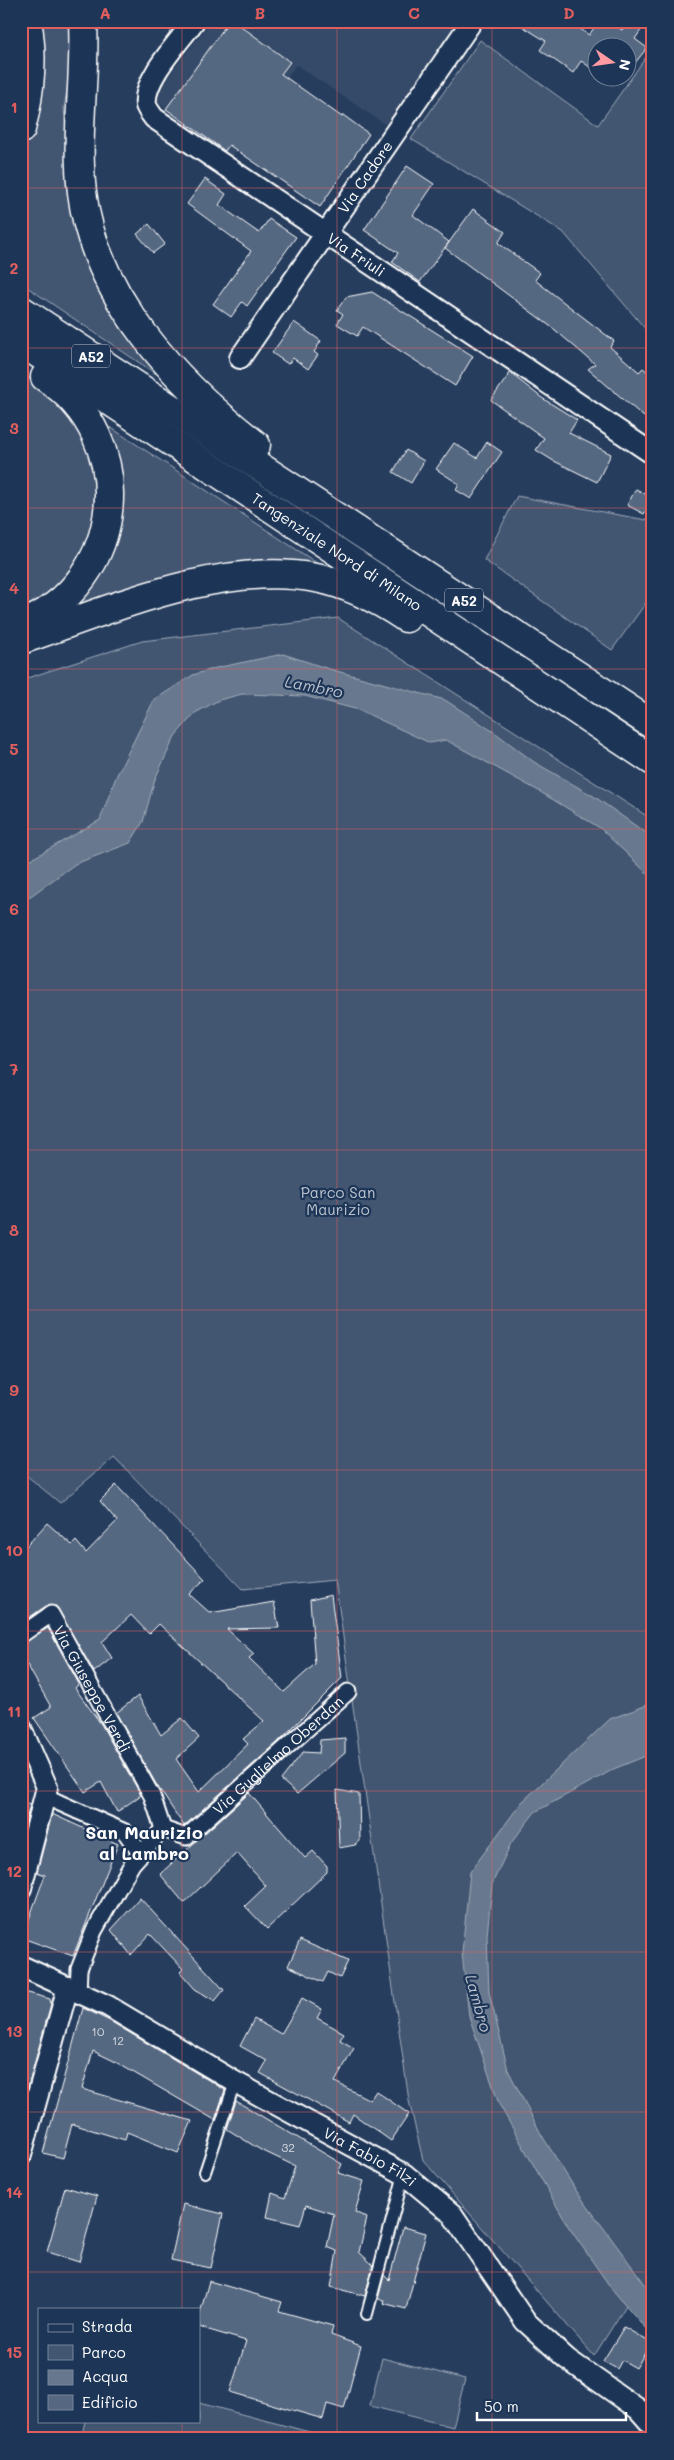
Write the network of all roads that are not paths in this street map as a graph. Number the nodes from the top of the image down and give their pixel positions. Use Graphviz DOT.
graph roads {
  1 [pos="27,21"];
  2 [pos="83,21"];
  3 [pos="194,21"];
  4 [pos="472,21"];
  5 [pos="21,129"];
  6 [pos="326,235"];
  7 [pos="21,310"];
  8 [pos="21,342"];
  9 [pos="240,358"];
  10 [pos="21,361"];
  11 [pos="653,454"];
  12 [pos="284,481"];
  13 [pos="21,625"];
  14 [pos="21,640"];
  15 [pos="653,725"];
  16 [pos="653,762"];
  17 [pos="21,1635"];
  18 [pos="348,1692"];
  19 [pos="21,1728"];
  20 [pos="44,1802"];
  21 [pos="162,1829"];
  22 [pos="141,1854"];
  23 [pos="21,1888"];
  24 [pos="21,1966"];
  25 [pos="73,1990"];
  26 [pos="235,2082"];
  27 [pos="21,2155"];
  28 [pos="206,2172"];
  29 [pos="404,2174"];
  30 [pos="367,2314"];
  31 [pos="653,2426"];
  1 -- 5 [label="highway"];
  2 -- 12 [label="highway"];
  3 -- 6 [label="street, Via Friuli"];
  4 -- 6 [label="street, Via Cadore"];
  6 -- 9 [label="street, Via Cadore"];
  6 -- 11 [label="street, Via Friuli"];
  7 -- 12 [label="highway, Tangenziale Nord di Milano / A52"];
  8 -- 16 [label="highway, Tangenziale Nord di Milano / A52"];
  10 -- 13 [label="highway"];
  12 -- 15 [label="highway, Tangenziale Nord di Milano / A52"];
  14 -- 16 [label="highway"];
  17 -- 21 [label="street, Via Giuseppe Verdi"];
  18 -- 21 [label="street, Via Guglielmo Oberdan"];
  19 -- 20 [label="street"];
  20 -- 22 [label="street"];
  20 -- 23 [label="street"];
  21 -- 22 [label="street"];
  22 -- 25 [label="street"];
  24 -- 25 [label="street, Via Fabio Filzi"];
  25 -- 26 [label="street, Via Fabio Filzi"];
  25 -- 27 [label="street"];
  26 -- 28 [label="lane"];
  26 -- 29 [label="street, Via Fabio Filzi"];
  29 -- 30 [label="lane"];
  29 -- 31 [label="street, Via Fabio Filzi"];
}
